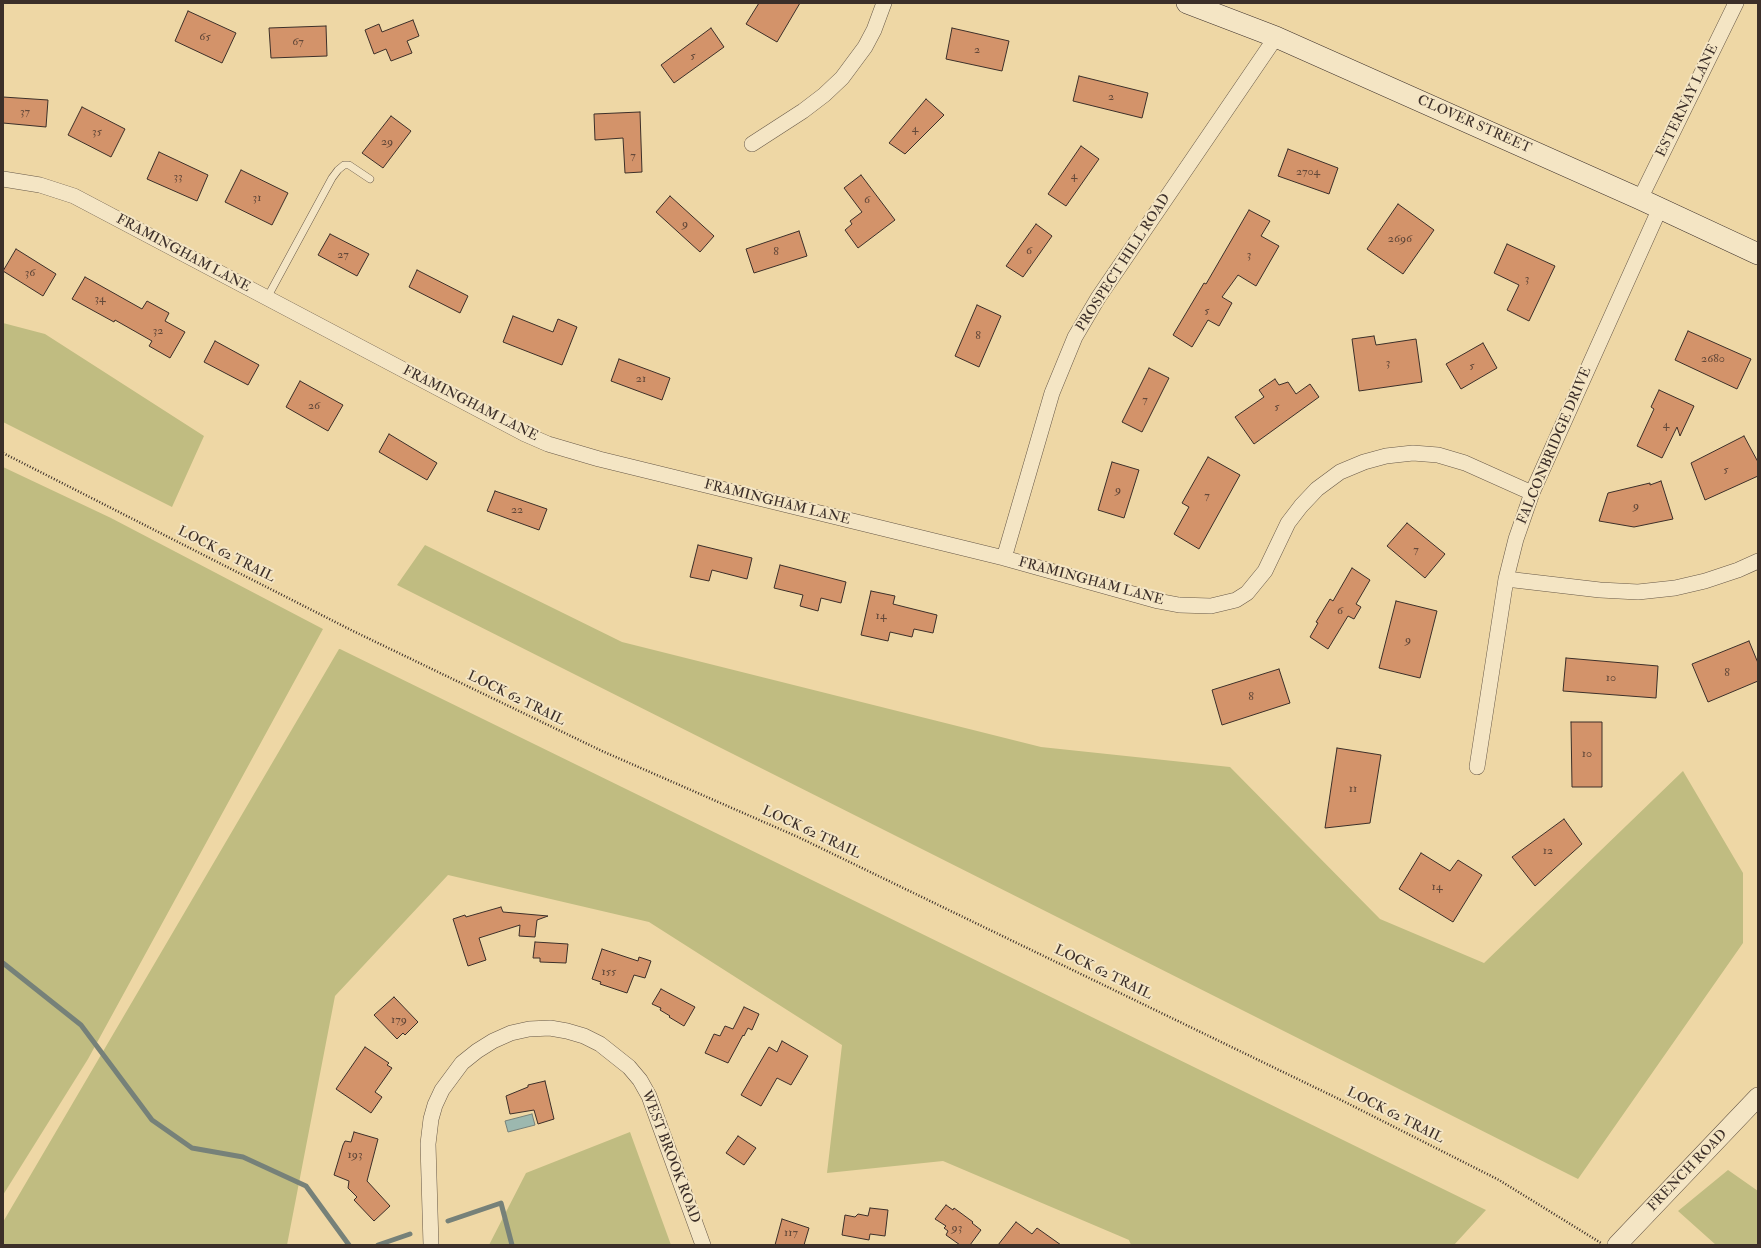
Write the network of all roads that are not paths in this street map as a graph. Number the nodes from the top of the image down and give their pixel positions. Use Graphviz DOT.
graph roads {
  1 [pos="884,3"];
  2 [pos="1187,3"];
  3 [pos="1736,3"];
  4 [pos="1276,37"];
  5 [pos="752,144"];
  6 [pos="3,179"];
  7 [pos="370,180"];
  8 [pos="1640,199"];
  9 [pos="1660,208"];
  10 [pos="1758,254"];
  11 [pos="267,298"];
  12 [pos="1532,493"];
  13 [pos="1004,558"];
  14 [pos="1758,561"];
  15 [pos="1506,579"];
  16 [pos="1477,767"];
  17 [pos="1758,1097"];
  18 [pos="431,1245"];
  19 [pos="703,1245"];
  20 [pos="1617,1245"];
  1 -- 5 [label="street"];
  2 -- 4 [label="main road, CLOVER STREET"];
  3 -- 8 [label="street, ESTERNAY LANE"];
  4 -- 8 [label="main road, CLOVER STREET"];
  4 -- 13 [label="street, PROSPECT HILL ROAD"];
  6 -- 11 [label="street, FRAMINGHAM LANE"];
  7 -- 11 [label="lane"];
  8 -- 9 [label="main road, CLOVER STREET"];
  9 -- 10 [label="main road, CLOVER STREET"];
  9 -- 12 [label="street, FALCONBRIDGE DRIVE"];
  11 -- 13 [label="street, FRAMINGHAM LANE"];
  12 -- 13 [label="street, FRAMINGHAM LANE"];
  12 -- 15 [label="street, FALCONBRIDGE DRIVE"];
  14 -- 15 [label="street"];
  15 -- 16 [label="street, FALCONBRIDGE DRIVE"];
  17 -- 20 [label="street, FRENCH ROAD"];
  18 -- 19 [label="street, WEST BROOK ROAD"];
}
